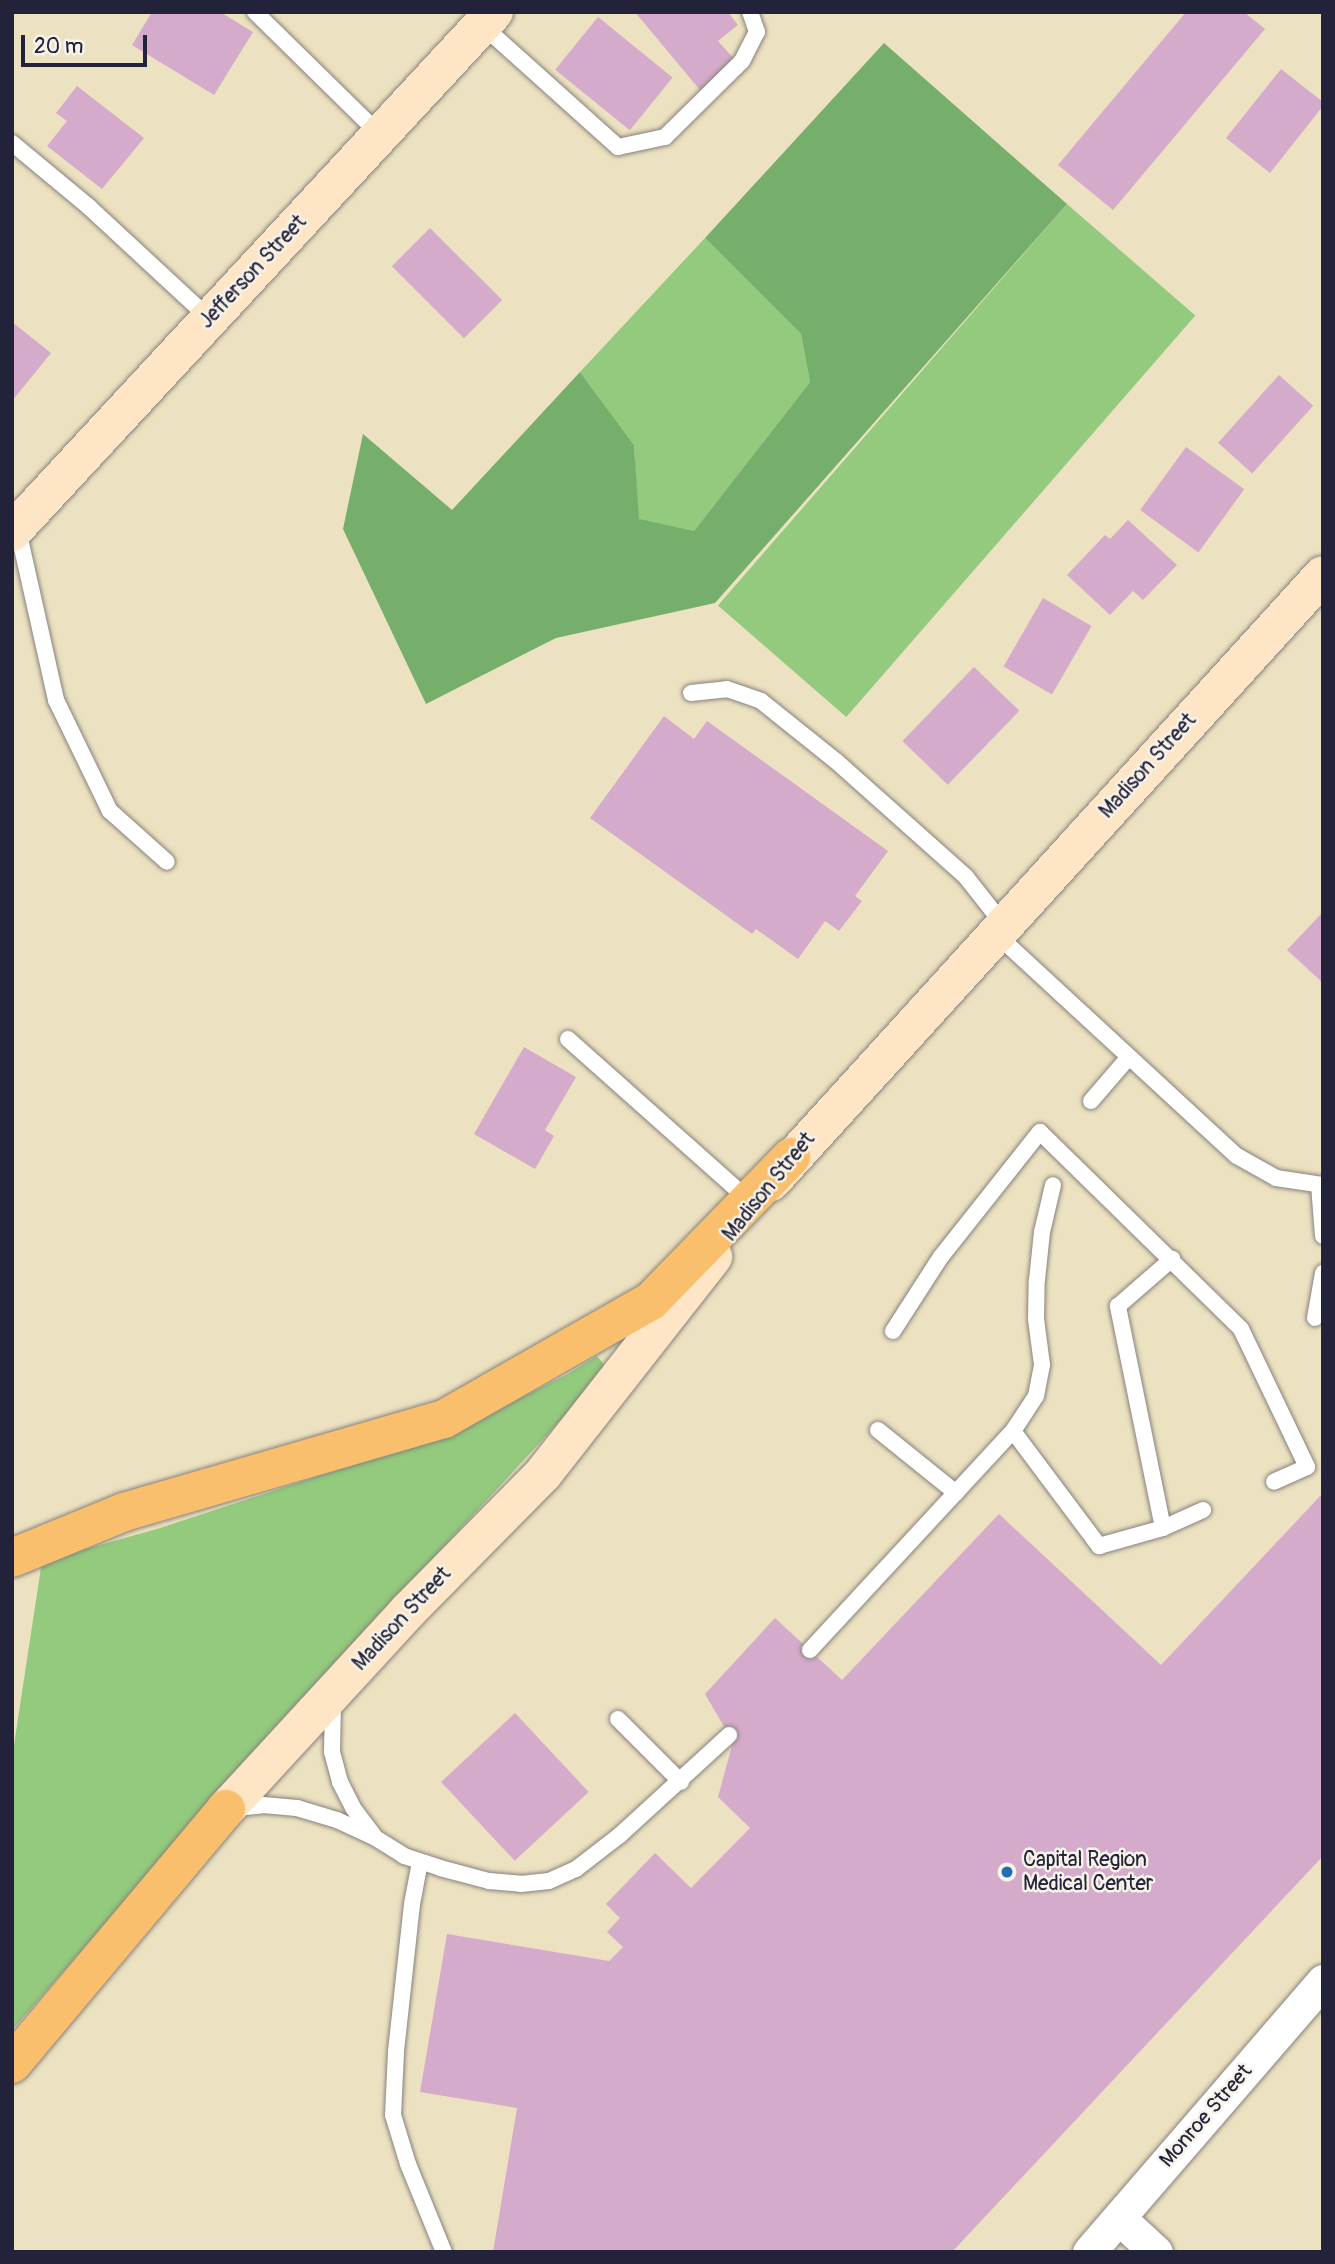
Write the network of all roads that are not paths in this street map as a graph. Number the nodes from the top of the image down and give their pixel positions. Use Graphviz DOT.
graph roads {
  1 [pos="255,12"];
  2 [pos="750,12"];
  3 [pos="488,18"];
  4 [pos="379,134"];
  5 [pos="12,143"];
  6 [pos="210,319"];
  7 [pos="15,530"];
  8 [pos="1323,575"];
  9 [pos="691,693"];
  10 [pos="167,862"];
  11 [pos="999,928"];
  12 [pos="568,1039"];
  13 [pos="1129,1057"];
  14 [pos="1091,1101"];
  15 [pos="791,1157"];
  16 [pos="1053,1185"];
  17 [pos="1321,1185"];
  18 [pos="749,1200"];
  19 [pos="1323,1236"];
  20 [pos="1172,1259"];
  21 [pos="1323,1273"];
  22 [pos="1315,1318"];
  23 [pos="893,1331"];
  24 [pos="878,1430"];
  25 [pos="1013,1431"];
  26 [pos="1274,1482"];
  27 [pos="956,1493"];
  28 [pos="1203,1510"];
  29 [pos="1163,1528"];
  30 [pos="12,1558"];
  31 [pos="810,1650"];
  32 [pos="334,1692"];
  33 [pos="618,1719"];
  34 [pos="729,1735"];
  35 [pos="681,1782"];
  36 [pos="226,1809"];
  37 [pos="374,1837"];
  38 [pos="420,1862"];
  39 [pos="1323,1981"];
  40 [pos="12,2064"];
  41 [pos="1119,2218"];
  42 [pos="444,2252"];
  43 [pos="1090,2252"];
  44 [pos="1156,2252"];
  1 -- 4 [label="lane"];
  2 -- 3 [label="lane"];
  3 -- 4 [label="main road, Jefferson Street"];
  4 -- 6 [label="main road, Jefferson Street"];
  5 -- 6 [label="lane"];
  6 -- 7 [label="main road, Jefferson Street"];
  7 -- 10 [label="lane"];
  8 -- 11 [label="main road, Madison Street"];
  9 -- 11 [label="lane"];
  11 -- 13 [label="lane"];
  11 -- 15 [label="main road, Madison Street"];
  12 -- 18 [label="lane"];
  13 -- 14 [label="lane"];
  13 -- 17 [label="lane"];
  15 -- 18 [label="highway"];
  15 -- 32 [label="main road, Madison Street"];
  16 -- 25 [label="lane"];
  17 -- 19 [label="lane"];
  18 -- 30 [label="highway"];
  20 -- 23 [label="lane"];
  20 -- 26 [label="lane"];
  20 -- 29 [label="lane"];
  21 -- 22 [label="lane"];
  24 -- 27 [label="lane"];
  25 -- 27 [label="lane"];
  25 -- 29 [label="lane"];
  27 -- 31 [label="lane"];
  28 -- 29 [label="lane"];
  32 -- 36 [label="main road, Madison Street"];
  32 -- 37 [label="lane"];
  33 -- 35 [label="lane"];
  34 -- 35 [label="lane"];
  35 -- 38 [label="lane"];
  36 -- 37 [label="lane"];
  36 -- 40 [label="highway"];
  37 -- 38 [label="lane"];
  38 -- 42 [label="lane"];
  39 -- 41 [label="street, Monroe Street"];
  41 -- 43 [label="street, Monroe Street"];
  41 -- 44 [label="street"];
}
